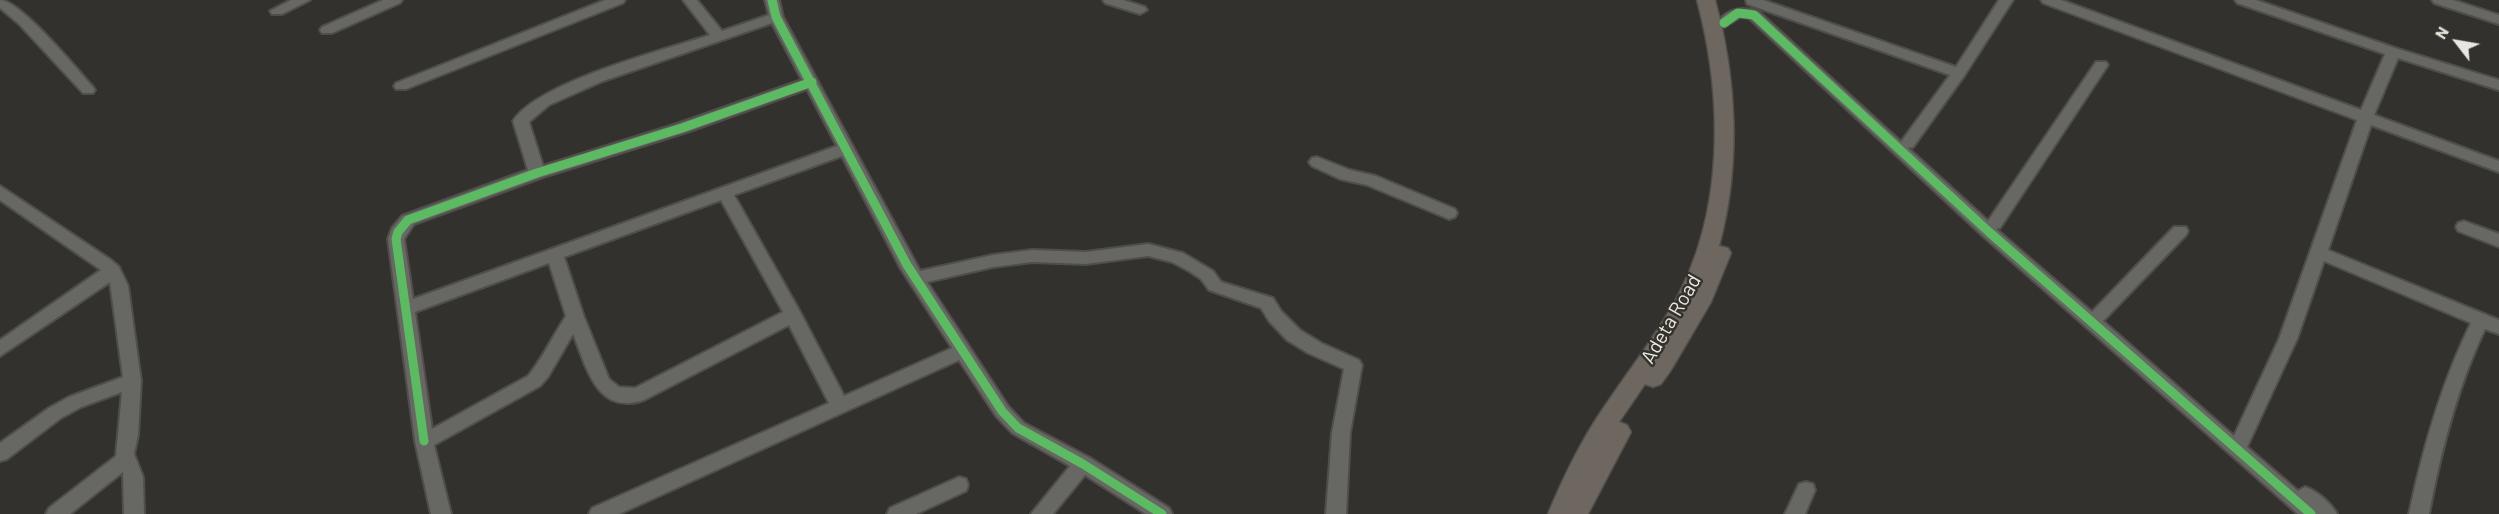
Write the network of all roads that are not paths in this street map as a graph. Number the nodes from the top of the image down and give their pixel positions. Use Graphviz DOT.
graph roads {
  1 [pos="303,0"];
  2 [pos="395,0"];
  3 [pos="618,0"];
  4 [pos="690,0"];
  5 [pos="772,0"];
  6 [pos="1110,0"];
  7 [pos="1706,0"];
  8 [pos="1718,0"];
  9 [pos="2006,0"];
  10 [pos="2048,0"];
  11 [pos="2242,0"];
  12 [pos="2439,0"];
  13 [pos="1751,1"];
  14 [pos="0,2"];
  15 [pos="1140,10"];
  16 [pos="277,11"];
  17 [pos="776,17"];
  18 [pos="2499,20"];
  19 [pos="1724,23"];
  20 [pos="327,30"];
  21 [pos="720,37"];
  22 [pos="2393,52"];
  23 [pos="2101,65"];
  24 [pos="1959,73"];
  25 [pos="812,82"];
  26 [pos="2499,85"];
  27 [pos="401,86"];
  28 [pos="88,90"];
  29 [pos="2366,117"];
  30 [pos="1908,143"];
  31 [pos="845,149"];
  32 [pos="1317,162"];
  33 [pos="2499,167"];
  34 [pos="537,173"];
  35 [pos="1729,178"];
  36 [pos="0,192"];
  37 [pos="724,192"];
  38 [pos="1449,213"];
  39 [pos="1994,224"];
  40 [pos="2464,227"];
  41 [pos="2180,231"];
  42 [pos="2499,241"];
  43 [pos="2317,252"];
  44 [pos="555,254"];
  45 [pos="113,271"];
  46 [pos="916,278"];
  47 [pos="406,308"];
  48 [pos="793,315"];
  49 [pos="2099,316"];
  50 [pos="575,317"];
  51 [pos="2481,320"];
  52 [pos="2499,327"];
  53 [pos="0,349"];
  54 [pos="962,351"];
  55 [pos="132,381"];
  56 [pos="839,405"];
  57 [pos="424,441"];
  58 [pos="2241,441"];
  59 [pos="0,453"];
  60 [pos="125,460"];
  61 [pos="1083,464"];
  62 [pos="959,485"];
  63 [pos="1806,490"];
  64 [pos="56,514"];
  65 [pos="134,514"];
  66 [pos="441,514"];
  67 [pos="599,514"];
  68 [pos="897,514"];
  69 [pos="1041,514"];
  70 [pos="1162,514"];
  71 [pos="1336,514"];
  72 [pos="1560,514"];
  73 [pos="1575,514"];
  74 [pos="1795,514"];
  75 [pos="2311,514"];
  76 [pos="2327,514"];
  77 [pos="2419,514"];
  1 -- 16 [label="street"];
  2 -- 20 [label="street"];
  3 -- 27 [label="street"];
  4 -- 21 [label="street"];
  5 -- 17 [label="street"];
  6 -- 15 [label="street"];
  7 -- 35 [label="main road, Adeta Road"];
  8 -- 19 [label="main road, Adeta Road"];
  9 -- 24 [label="street"];
  10 -- 29 [label="street"];
  11 -- 22 [label="street"];
  12 -- 18 [label="street"];
  13 -- 24 [label="street"];
  13 -- 30 [label="street"];
  14 -- 28 [label="street"];
  17 -- 21 [label="street"];
  17 -- 25 [label="street"];
  19 -- 35 [label="main road, Adeta Road"];
  19 -- 75 [label="street"];
  21 -- 34 [label="street"];
  22 -- 26 [label="street"];
  22 -- 29 [label="street"];
  23 -- 39 [label="street"];
  24 -- 30 [label="street"];
  25 -- 31 [label="street"];
  25 -- 34 [label="street"];
  29 -- 33 [label="street"];
  29 -- 43 [label="street"];
  30 -- 39 [label="street"];
  31 -- 37 [label="street"];
  31 -- 46 [label="street"];
  32 -- 38 [label="street"];
  34 -- 47 [label="street"];
  35 -- 72 [label="main road, Adeta Road"];
  35 -- 73 [label="main road, Adeta Road"];
  36 -- 45 [label="street"];
  37 -- 44 [label="street"];
  37 -- 48 [label="street"];
  39 -- 49 [label="street"];
  40 -- 42 [label="street"];
  41 -- 49 [label="street"];
  43 -- 51 [label="street"];
  43 -- 58 [label="street"];
  44 -- 47 [label="street"];
  44 -- 50 [label="street"];
  45 -- 53 [label="street"];
  45 -- 55 [label="street"];
  46 -- 54 [label="street"];
  46 -- 71 [label="street"];
  47 -- 57 [label="street"];
  48 -- 50 [label="street"];
  48 -- 56 [label="street"];
  49 -- 58 [label="street"];
  50 -- 57 [label="street"];
  51 -- 52 [label="street"];
  51 -- 77 [label="street"];
  54 -- 56 [label="street"];
  54 -- 61 [label="street"];
  55 -- 59 [label="street"];
  55 -- 60 [label="street"];
  56 -- 67 [label="street"];
  57 -- 66 [label="street"];
  58 -- 76 [label="street"];
  60 -- 64 [label="street"];
  60 -- 65 [label="street"];
  61 -- 69 [label="street"];
  61 -- 70 [label="street"];
  62 -- 68 [label="street"];
  63 -- 74 [label="street"];
}
